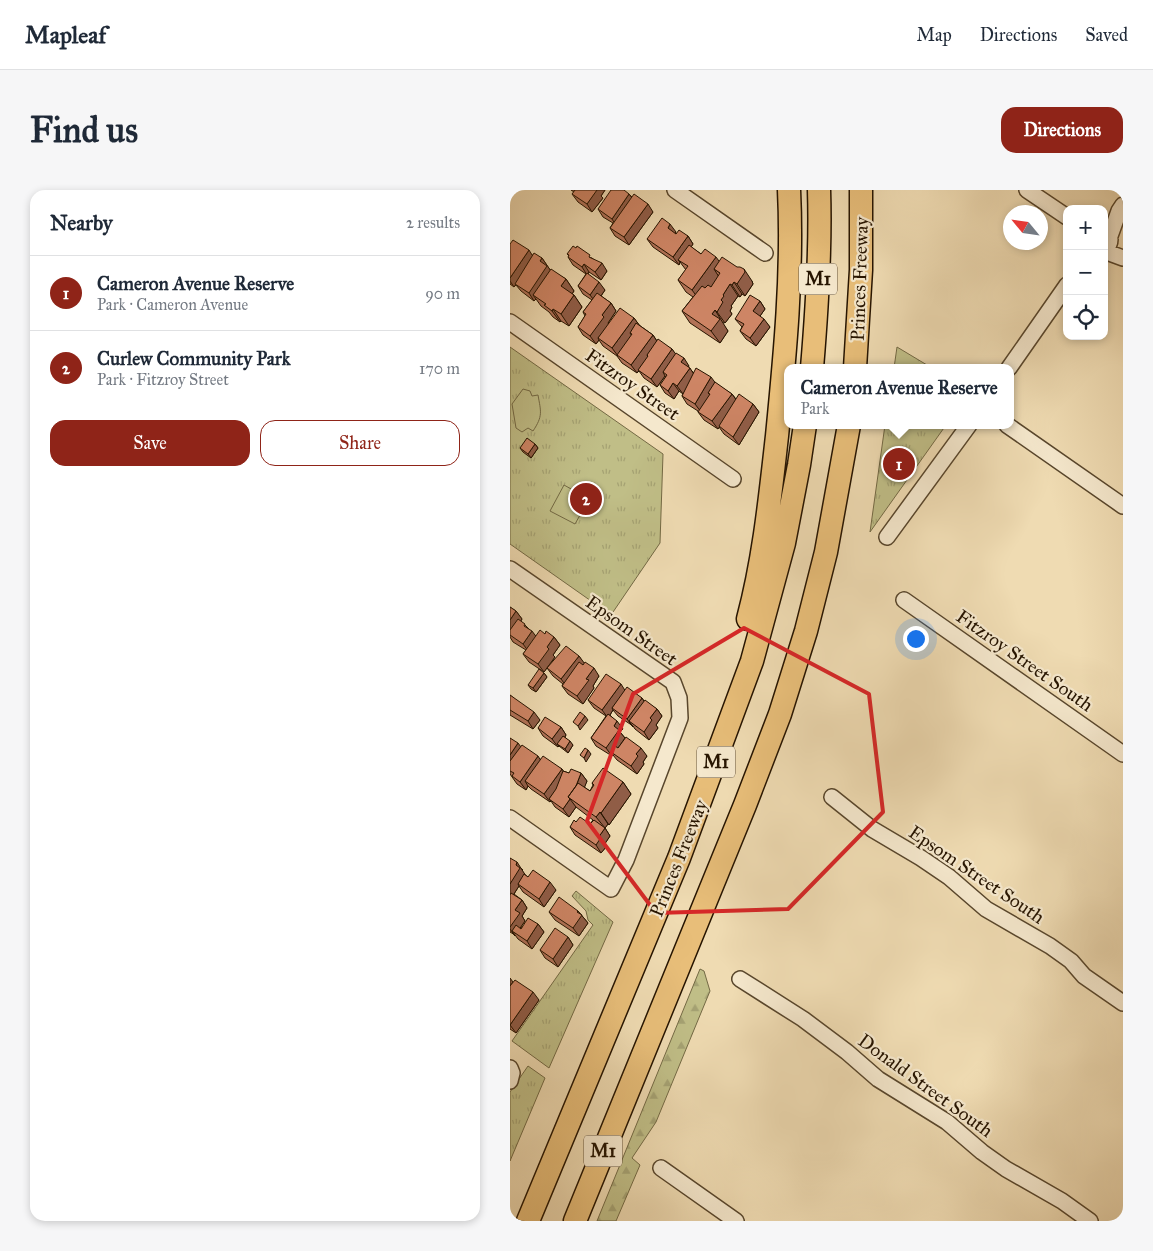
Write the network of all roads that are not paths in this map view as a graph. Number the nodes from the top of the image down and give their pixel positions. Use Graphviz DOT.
graph roads {
  1 [pos="675,190"];
  2 [pos="789,190"];
  3 [pos="818,190"];
  4 [pos="861,190"];
  5 [pos="873,190"];
  6 [pos="1027,190"];
  7 [pos="1121,208"];
  8 [pos="1063,214"];
  9 [pos="1108,234"];
  10 [pos="1108,240"];
  11 [pos="766,253"];
  12 [pos="1123,257"];
  13 [pos="1063,291"];
  14 [pos="510,322"];
  15 [pos="858,330"];
  16 [pos="812,364"];
  17 [pos="856,364"];
  18 [pos="1012,364"];
  19 [pos="804,429"];
  20 [pos="848,429"];
  21 [pos="966,429"];
  22 [pos="1013,429"];
  23 [pos="733,479"];
  24 [pos="1123,506"];
  25 [pos="887,537"];
  26 [pos="510,569"];
  27 [pos="904,600"];
  28 [pos="1123,754"];
  29 [pos="832,797"];
  30 [pos="510,818"];
  31 [pos="679,858"];
  32 [pos="740,979"];
  33 [pos="1123,1003"];
  34 [pos="660,1168"];
  35 [pos="528,1221"];
  36 [pos="575,1221"];
  37 [pos="736,1221"];
  38 [pos="1090,1221"];
  1 -- 11 [label="street"];
  2 -- 31 [label="highway"];
  3 -- 16 [label="highway, M1"];
  4 -- 15 [label="highway, Princes Freeway / M1"];
  5 -- 15 [label="highway"];
  6 -- 8 [label="street"];
  7 -- 9 [label="street"];
  10 -- 12 [label="street"];
  13 -- 18 [label="street"];
  14 -- 23 [label="street, Fitzroy Street"];
  15 -- 17 [label="highway, Princes Freeway / M1"];
  19 -- 31 [label="highway, Princes Freeway / M1"];
  20 -- 36 [label="highway, M1"];
  21 -- 25 [label="street"];
  22 -- 24 [label="street"];
  26 -- 30 [label="street, Epsom Street"];
  27 -- 28 [label="street, Fitzroy Street South"];
  29 -- 33 [label="street, Epsom Street South"];
  31 -- 35 [label="highway, Princes Freeway / M1"];
  32 -- 38 [label="street, Donald Street South"];
  34 -- 37 [label="street"];
}
